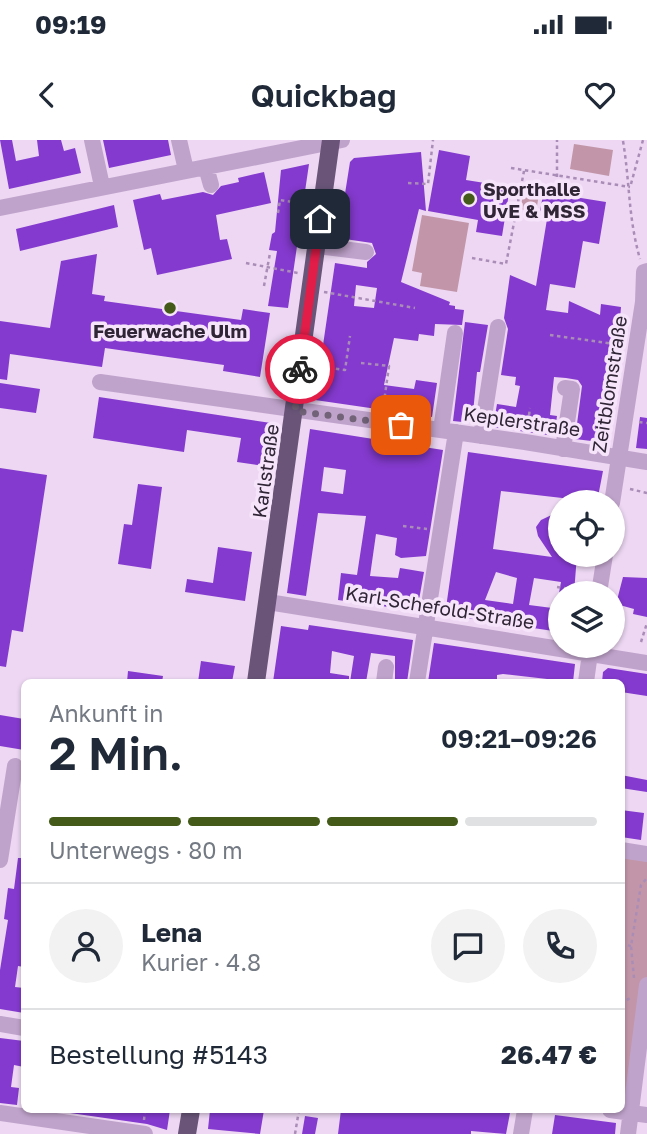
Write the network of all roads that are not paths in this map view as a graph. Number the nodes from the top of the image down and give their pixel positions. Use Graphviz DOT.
graph roads {
  1 [pos="92,140"];
  2 [pos="179,140"];
  3 [pos="335,140"];
  4 [pos="206,167"];
  5 [pos="186,170"];
  6 [pos="211,185"];
  7 [pos="103,186"];
  8 [pos="0,208"];
  9 [pos="317,246"];
  10 [pos="366,252"];
  11 [pos="646,271"];
  12 [pos="498,327"];
  13 [pos="455,333"];
  14 [pos="100,382"];
  15 [pos="565,388"];
  16 [pos="295,411"];
  17 [pos="448,431"];
  18 [pos="481,436"];
  19 [pos="563,449"];
  20 [pos="619,456"];
  21 [pos="647,462"];
  22 [pos="614,490"];
  23 [pos="268,602"];
  24 [pos="426,625"];
  25 [pos="548,643"];
  26 [pos="590,658"];
  27 [pos="625,658"];
  28 [pos="647,663"];
  29 [pos="256,679"];
  30 [pos="417,679"];
  31 [pos="586,679"];
  32 [pos="13,766"];
  33 [pos="625,851"];
  34 [pos="647,854"];
  35 [pos="0,860"];
  36 [pos="640,985"];
  37 [pos="0,1024"];
  38 [pos="21,1028"];
  39 [pos="0,1112"];
  40 [pos="625,1112"];
  41 [pos="630,1112"];
  42 [pos="190,1113"];
  43 [pos="524,1113"];
  44 [pos="647,1115"];
  45 [pos="145,1134"];
  46 [pos="187,1134"];
  47 [pos="521,1134"];
  48 [pos="628,1134"];
  1 -- 7 [label="street"];
  2 -- 5 [label="street"];
  3 -- 4 [label="street"];
  3 -- 9 [label="main road, Karlstraße"];
  4 -- 5 [label="street"];
  4 -- 6 [label="street"];
  5 -- 7 [label="street"];
  7 -- 8 [label="street"];
  9 -- 10 [label="street"];
  9 -- 16 [label="main road, Karlstraße"];
  11 -- 20 [label="street, Zeitblomstraße"];
  12 -- 18 [label="street"];
  13 -- 17 [label="street"];
  14 -- 16 [label="street, Keplerstraße"];
  15 -- 19 [label="street"];
  16 -- 17 [label="street, Keplerstraße"];
  16 -- 23 [label="main road, Karlstraße"];
  17 -- 18 [label="street, Keplerstraße"];
  17 -- 24 [label="street"];
  18 -- 19 [label="street, Keplerstraße"];
  19 -- 20 [label="street, Keplerstraße"];
  20 -- 21 [label="street, Keplerstraße"];
  20 -- 22 [label="street, Zeitblomstraße"];
  23 -- 24 [label="street, Karl-Schefold-Straße"];
  23 -- 29 [label="main road, Karlstraße"];
  24 -- 25 [label="street, Karl-Schefold-Straße"];
  24 -- 30 [label="street"];
  26 -- 31 [label="street"];
  27 -- 28 [label="street, Karl-Schefold-Straße"];
  32 -- 35 [label="street"];
  33 -- 34 [label="street"];
  36 -- 41 [label="street"];
  37 -- 38 [label="street"];
  39 -- 45 [label="street"];
  40 -- 41 [label="street"];
  41 -- 44 [label="street"];
  41 -- 48 [label="street"];
  42 -- 46 [label="main road"];
  43 -- 47 [label="street"];
}
